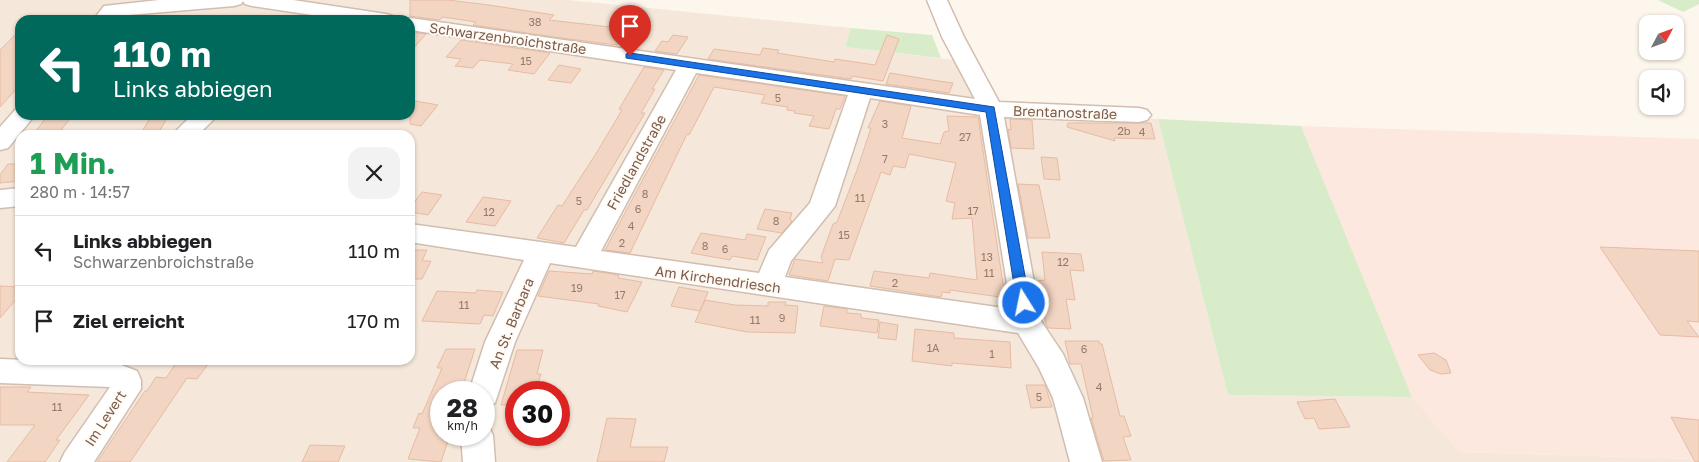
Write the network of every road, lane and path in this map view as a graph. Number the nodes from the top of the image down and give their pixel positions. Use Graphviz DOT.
graph roads {
  1 [pos="234,0"];
  2 [pos="252,0"];
  3 [pos="937,0"];
  4 [pos="107,15"];
  5 [pos="315,15"];
  6 [pos="415,25"];
  7 [pos="689,65"];
  8 [pos="861,90"];
  9 [pos="991,109"];
  10 [pos="1139,115"];
  11 [pos="19,120"];
  12 [pos="200,120"];
  13 [pos="190,130"];
  14 [pos="0,142"];
  15 [pos="15,198"];
  16 [pos="0,199"];
  17 [pos="415,234"];
  18 [pos="541,253"];
  19 [pos="583,259"];
  20 [pos="768,286"];
  21 [pos="1027,323"];
  22 [pos="0,371"];
  23 [pos="488,381"];
  24 [pos="477,446"];
  25 [pos="76,462"];
  26 [pos="479,462"];
  27 [pos="1086,462"];
  1 -- 4 [label="street"];
  2 -- 5 [label="street"];
  3 -- 9 [label="street"];
  6 -- 7 [label="street, Schwarzenbroichstraße"];
  7 -- 8 [label="street, Schwarzenbroichstraße"];
  7 -- 19 [label="street, Friedlandstraße"];
  8 -- 9 [label="street, Schwarzenbroichstraße"];
  8 -- 20 [label="street"];
  9 -- 10 [label="street, Brentanostraße"];
  9 -- 21 [label="street"];
  11 -- 14 [label="street"];
  12 -- 13 [label="street"];
  15 -- 16 [label="street"];
  17 -- 18 [label="street, Am Kirchendriesch"];
  18 -- 19 [label="street, Am Kirchendriesch"];
  18 -- 23 [label="street, An St. Barbara"];
  19 -- 20 [label="street, Am Kirchendriesch"];
  20 -- 21 [label="street, Am Kirchendriesch"];
  21 -- 27 [label="street"];
  22 -- 25 [label="street, Im Levert"];
  24 -- 26 [label="street"];
}
